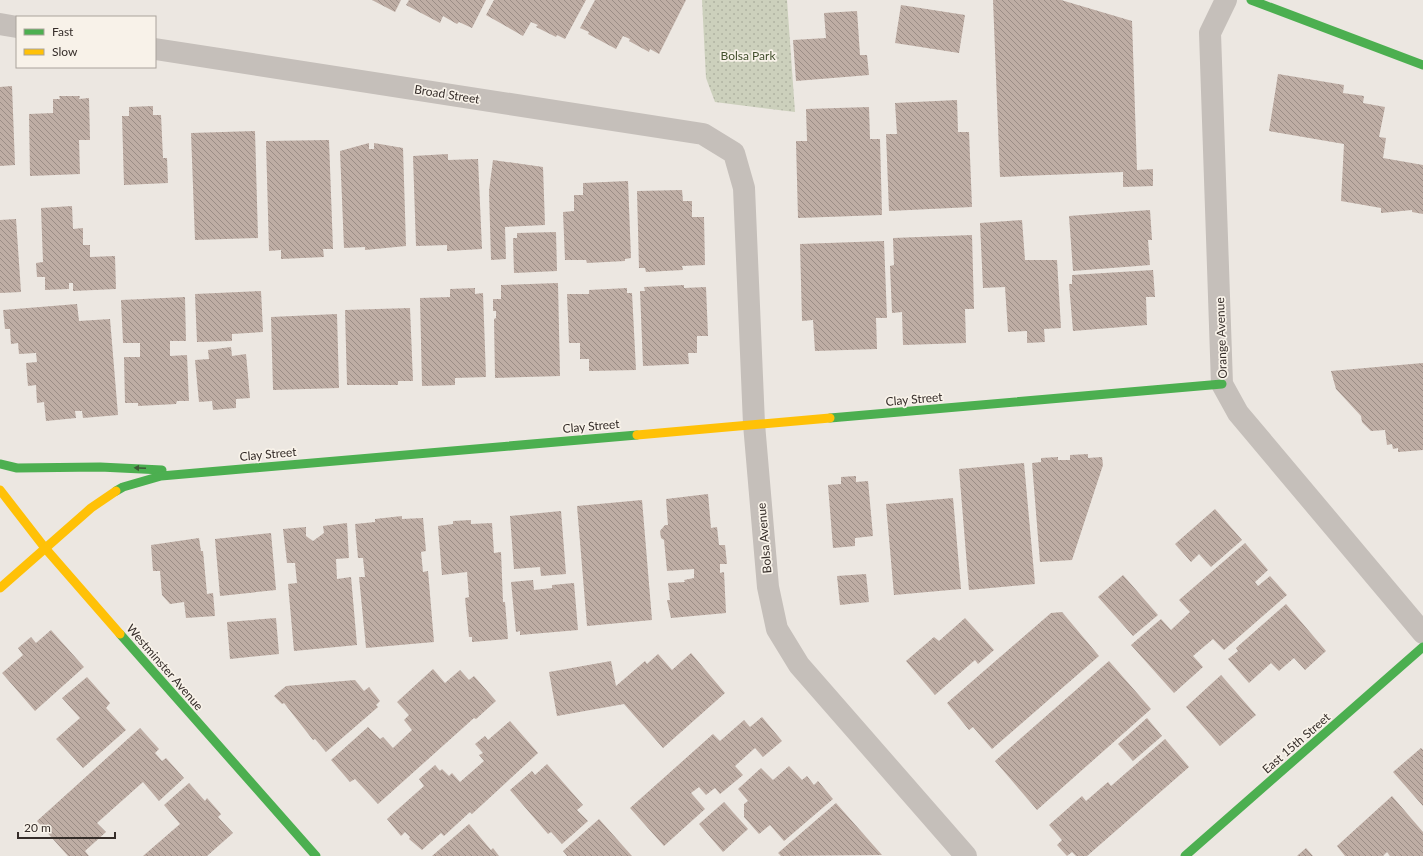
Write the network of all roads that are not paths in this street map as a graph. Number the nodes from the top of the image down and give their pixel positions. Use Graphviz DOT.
graph roads {
  1 [pos="1226,0"];
  2 [pos="1251,0"];
  3 [pos="0,24"];
  4 [pos="16,27"];
  5 [pos="156,49"];
  6 [pos="1423,65"];
  7 [pos="734,152"];
  8 [pos="1222,384"];
  9 [pos="754,424"];
  10 [pos="0,464"];
  11 [pos="193,472"];
  12 [pos="0,490"];
  13 [pos="45,548"];
  14 [pos="0,588"];
  15 [pos="1423,633"];
  16 [pos="1423,647"];
  17 [pos="316,856"];
  18 [pos="966,856"];
  19 [pos="1185,856"];
  1 -- 8 [label="street, Orange Avenue"];
  2 -- 6 [label="street"];
  3 -- 4 [label="street"];
  5 -- 7 [label="street, Broad Street"];
  7 -- 9 [label="street, Bolsa Avenue"];
  8 -- 9 [label="street, Clay Street"];
  8 -- 15 [label="street, Orange Avenue"];
  9 -- 11 [label="street, Clay Street"];
  9 -- 18 [label="street, Bolsa Avenue"];
  11 -- 10 [label="street, one-way"];
  11 -- 13 [label="street, Clay Street"];
  12 -- 13 [label="street, Westminster Avenue"];
  13 -- 14 [label="street, Clay Street"];
  13 -- 17 [label="street, Westminster Avenue"];
  16 -- 19 [label="street, East 15th Street"];
}
